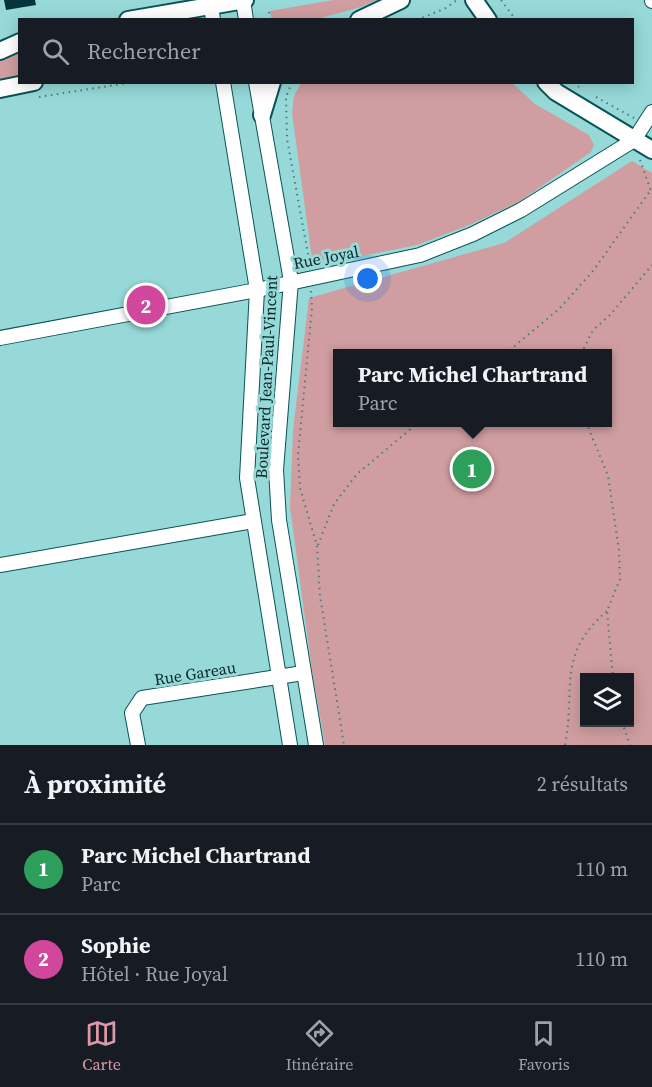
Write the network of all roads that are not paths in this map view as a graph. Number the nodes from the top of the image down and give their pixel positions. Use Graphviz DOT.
graph roads {
  1 [pos="244,0"];
  2 [pos="401,0"];
  3 [pos="474,0"];
  4 [pos="212,12"];
  5 [pos="149,18"];
  6 [pos="246,18"];
  7 [pos="363,18"];
  8 [pos="487,18"];
  9 [pos="18,43"];
  10 [pos="0,51"];
  11 [pos="223,84"];
  12 [pos="256,84"];
  13 [pos="271,84"];
  14 [pos="548,84"];
  15 [pos="0,89"];
  16 [pos="36,90"];
  17 [pos="262,115"];
  18 [pos="649,118"];
  19 [pos="634,140"];
  20 [pos="652,150"];
  21 [pos="291,281"];
  22 [pos="257,290"];
  23 [pos="0,338"];
  24 [pos="253,521"];
  25 [pos="0,565"];
  26 [pos="303,673"];
  27 [pos="279,677"];
  28 [pos="138,745"];
  29 [pos="290,745"];
  30 [pos="316,745"];
  1 -- 4 [label="main road"];
  1 -- 6 [label="street"];
  2 -- 7 [label="main road"];
  3 -- 8 [label="main road"];
  4 -- 5 [label="main road"];
  9 -- 10 [label="main road"];
  11 -- 22 [label="street, Boulevard Jean-Paul-Vincent"];
  12 -- 17 [label="street, Boulevard Jean-Paul-Vincent"];
  13 -- 17 [label="main road"];
  14 -- 19 [label="main road"];
  15 -- 16 [label="main road"];
  17 -- 21 [label="street, Boulevard Jean-Paul-Vincent"];
  18 -- 19 [label="street"];
  19 -- 20 [label="main road"];
  19 -- 21 [label="street, Rue Joyal"];
  21 -- 22 [label="street, Rue Joyal"];
  21 -- 26 [label="street, Boulevard Jean-Paul-Vincent"];
  22 -- 23 [label="street, Rue Joyal"];
  22 -- 24 [label="street, Boulevard Jean-Paul-Vincent"];
  24 -- 25 [label="street"];
  24 -- 27 [label="street, Boulevard Jean-Paul-Vincent"];
  26 -- 27 [label="street, Rue Gareau"];
  26 -- 30 [label="street, Boulevard Jean-Paul-Vincent"];
  27 -- 28 [label="street, Rue Gareau"];
  27 -- 29 [label="street, Boulevard Jean-Paul-Vincent"];
}
